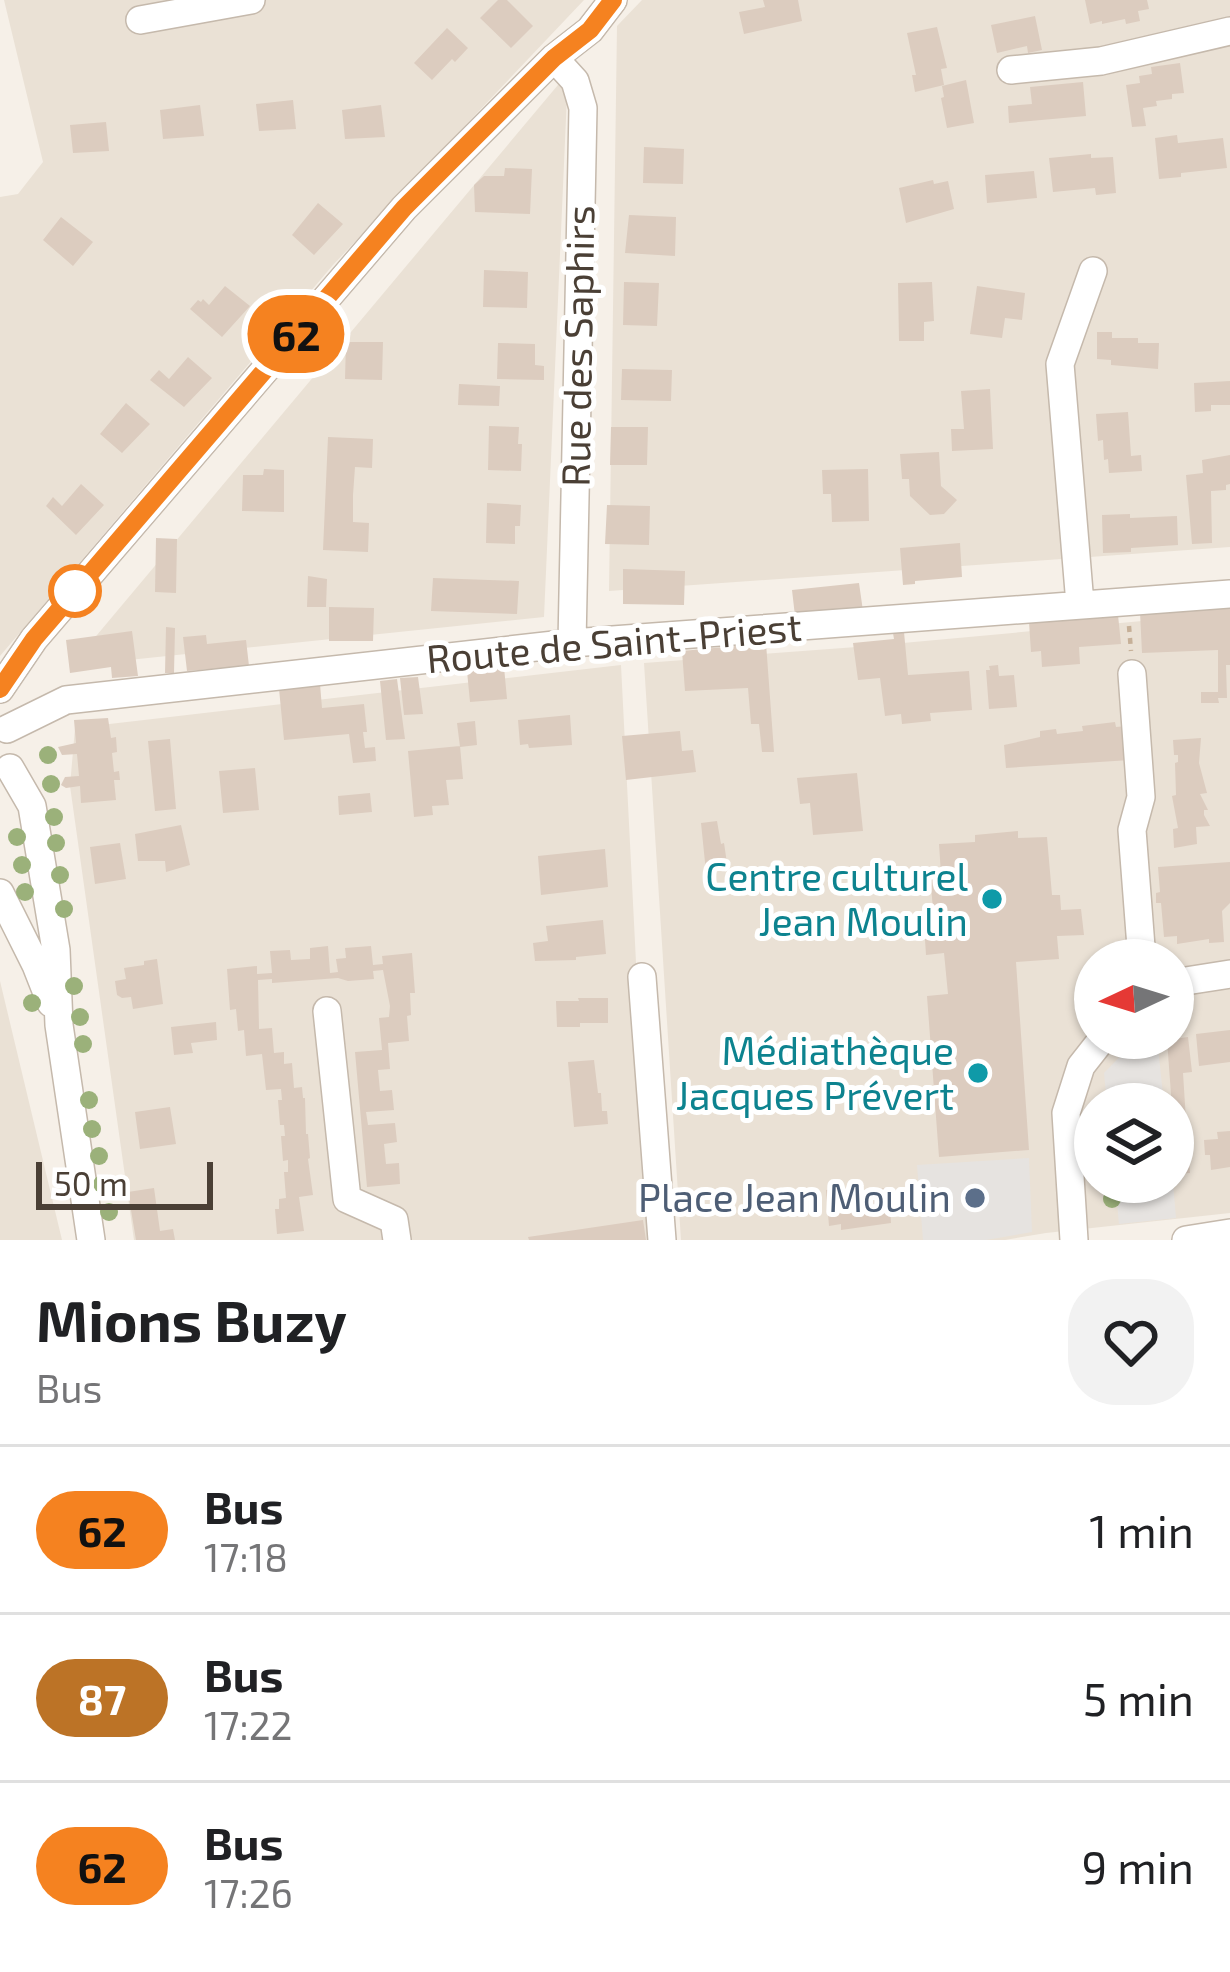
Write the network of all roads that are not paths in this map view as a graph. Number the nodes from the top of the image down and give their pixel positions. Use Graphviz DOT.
graph roads {
  1 [pos="251,0"];
  2 [pos="613,0"];
  3 [pos="140,20"];
  4 [pos="1230,31"];
  5 [pos="554,58"];
  6 [pos="1011,70"];
  7 [pos="1094,271"];
  8 [pos="1230,594"];
  9 [pos="1080,604"];
  10 [pos="572,643"];
  11 [pos="1132,674"];
  12 [pos="0,689"];
  13 [pos="3,725"];
  14 [pos="5,775"];
  15 [pos="0,893"];
  16 [pos="1140,939"];
  17 [pos="1230,974"];
  18 [pos="642,977"];
  19 [pos="1194,979"];
  20 [pos="327,1011"];
  21 [pos="59,1025"];
  22 [pos="1086,1059"];
  23 [pos="1230,1233"];
  24 [pos="91,1240"];
  25 [pos="397,1240"];
  26 [pos="662,1240"];
  27 [pos="1074,1240"];
  28 [pos="1186,1240"];
  1 -- 3 [label="street"];
  2 -- 5 [label="street"];
  4 -- 6 [label="street"];
  5 -- 10 [label="street, Rue des Saphirs"];
  5 -- 12 [label="street"];
  7 -- 9 [label="street"];
  8 -- 9 [label="street, Route de Saint-Priest"];
  9 -- 10 [label="street, Route de Saint-Priest"];
  10 -- 13 [label="street, Route de Saint-Priest"];
  11 -- 16 [label="street"];
  13 -- 14 [label="street"];
  14 -- 21 [label="street"];
  15 -- 21 [label="street"];
  17 -- 19 [label="street"];
  18 -- 26 [label="street"];
  20 -- 25 [label="street"];
  21 -- 24 [label="street"];
  22 -- 27 [label="street"];
  23 -- 28 [label="street"];
}
